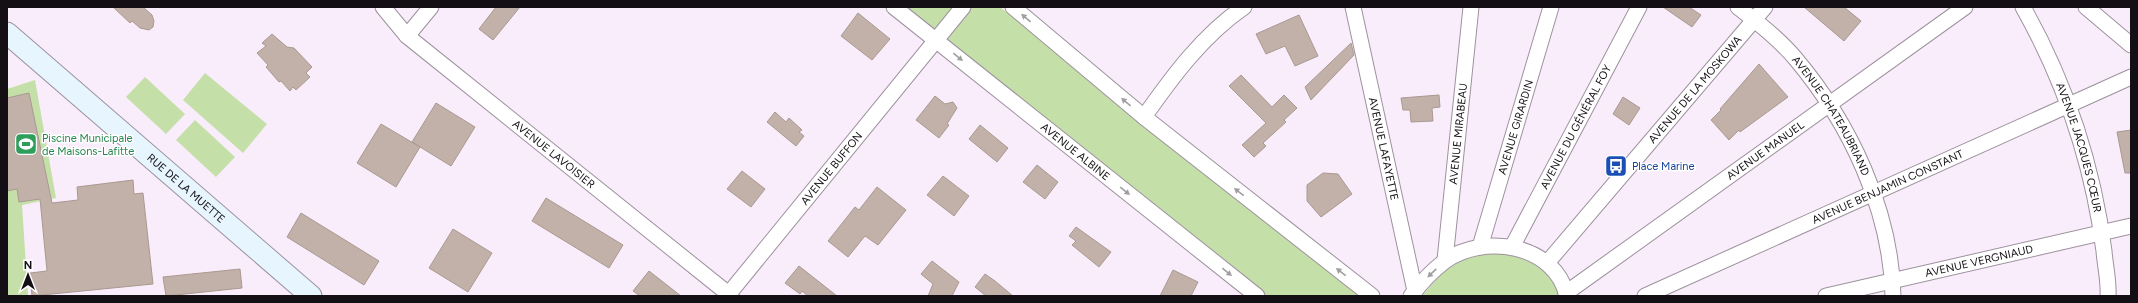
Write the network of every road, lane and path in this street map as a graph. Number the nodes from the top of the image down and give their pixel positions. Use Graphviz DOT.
graph roads {
  1 [pos="383,7"];
  2 [pos="431,7"];
  3 [pos="894,7"];
  4 [pos="963,7"];
  5 [pos="1013,7"];
  6 [pos="1244,7"];
  7 [pos="1353,7"];
  8 [pos="1471,7"];
  9 [pos="1552,7"];
  10 [pos="1639,7"];
  11 [pos="1738,7"];
  12 [pos="1765,7"];
  13 [pos="1965,7"];
  14 [pos="2023,7"];
  15 [pos="2086,7"];
  16 [pos="1754,20"];
  17 [pos="7,33"];
  18 [pos="407,36"];
  19 [pos="937,41"];
  20 [pos="2131,45"];
  21 [pos="2131,77"];
  22 [pos="1830,104"];
  23 [pos="2070,105"];
  24 [pos="1144,117"];
  25 [pos="1873,194"];
  26 [pos="2131,226"];
  27 [pos="2101,232"];
  28 [pos="1480,247"];
  29 [pos="1512,247"];
  30 [pos="1446,260"];
  31 [pos="1547,263"];
  32 [pos="1893,280"];
  33 [pos="1413,294"];
  34 [pos="1566,294"];
  35 [pos="729,295"];
  36 [pos="311,296"];
  37 [pos="1257,296"];
  38 [pos="1372,296"];
  39 [pos="1645,296"];
  40 [pos="1826,296"];
  41 [pos="1893,296"];
  42 [pos="2108,296"];
  1 -- 18 [label="street, AVENUE LAVOISIER"];
  2 -- 18 [label="street"];
  3 -- 19 [label="street, AVENUE ALBINE"];
  4 -- 19 [label="street, AVENUE BUFFON"];
  24 -- 5 [label="street, one-way"];
  6 -- 24 [label="street"];
  7 -- 33 [label="street, AVENUE LAFAYETTE"];
  8 -- 30 [label="street, AVENUE MIRABEAU"];
  9 -- 28 [label="street, AVENUE GIRARDIN"];
  10 -- 29 [label="street, AVENUE DU GÉNÉRAL FOY"];
  11 -- 16 [label="street, AVENUE CHATEAUBRIAND"];
  12 -- 16 [label="street, AVENUE DE LA MOSKOWA"];
  13 -- 22 [label="street, AVENUE MANUEL"];
  14 -- 23 [label="street, AVENUE JACQUES CŒUR"];
  15 -- 20 [label="street"];
  16 -- 22 [label="street, AVENUE CHATEAUBRIAND"];
  16 -- 31 [label="street, AVENUE DE LA MOSKOWA"];
  17 -- 36 [label="street, RUE DE LA MUETTE"];
  18 -- 35 [label="street, AVENUE LAVOISIER"];
  19 -- 35 [label="street, AVENUE BUFFON"];
  19 -- 37 [label="street, AVENUE ALBINE, one-way"];
  21 -- 23 [label="street, AVENUE BENJAMIN CONSTANT"];
  22 -- 25 [label="street, AVENUE CHATEAUBRIAND"];
  22 -- 34 [label="street, AVENUE MANUEL"];
  23 -- 25 [label="street, AVENUE BENJAMIN CONSTANT"];
  23 -- 27 [label="street, AVENUE JACQUES CŒUR"];
  38 -- 24 [label="street, one-way"];
  25 -- 32 [label="street, AVENUE CHATEAUBRIAND"];
  25 -- 39 [label="street, AVENUE BENJAMIN CONSTANT"];
  26 -- 27 [label="street, AVENUE VERGNIAUD"];
  27 -- 32 [label="street, AVENUE VERGNIAUD"];
  27 -- 42 [label="street, AVENUE JACQUES CŒUR"];
  28 -- 29 [label="street"];
  28 -- 30 [label="street"];
  29 -- 31 [label="street"];
  30 -- 33 [label="street, one-way"];
  31 -- 34 [label="street"];
  32 -- 40 [label="street, AVENUE VERGNIAUD"];
  32 -- 41 [label="street, AVENUE CHATEAUBRIAND"];
}
